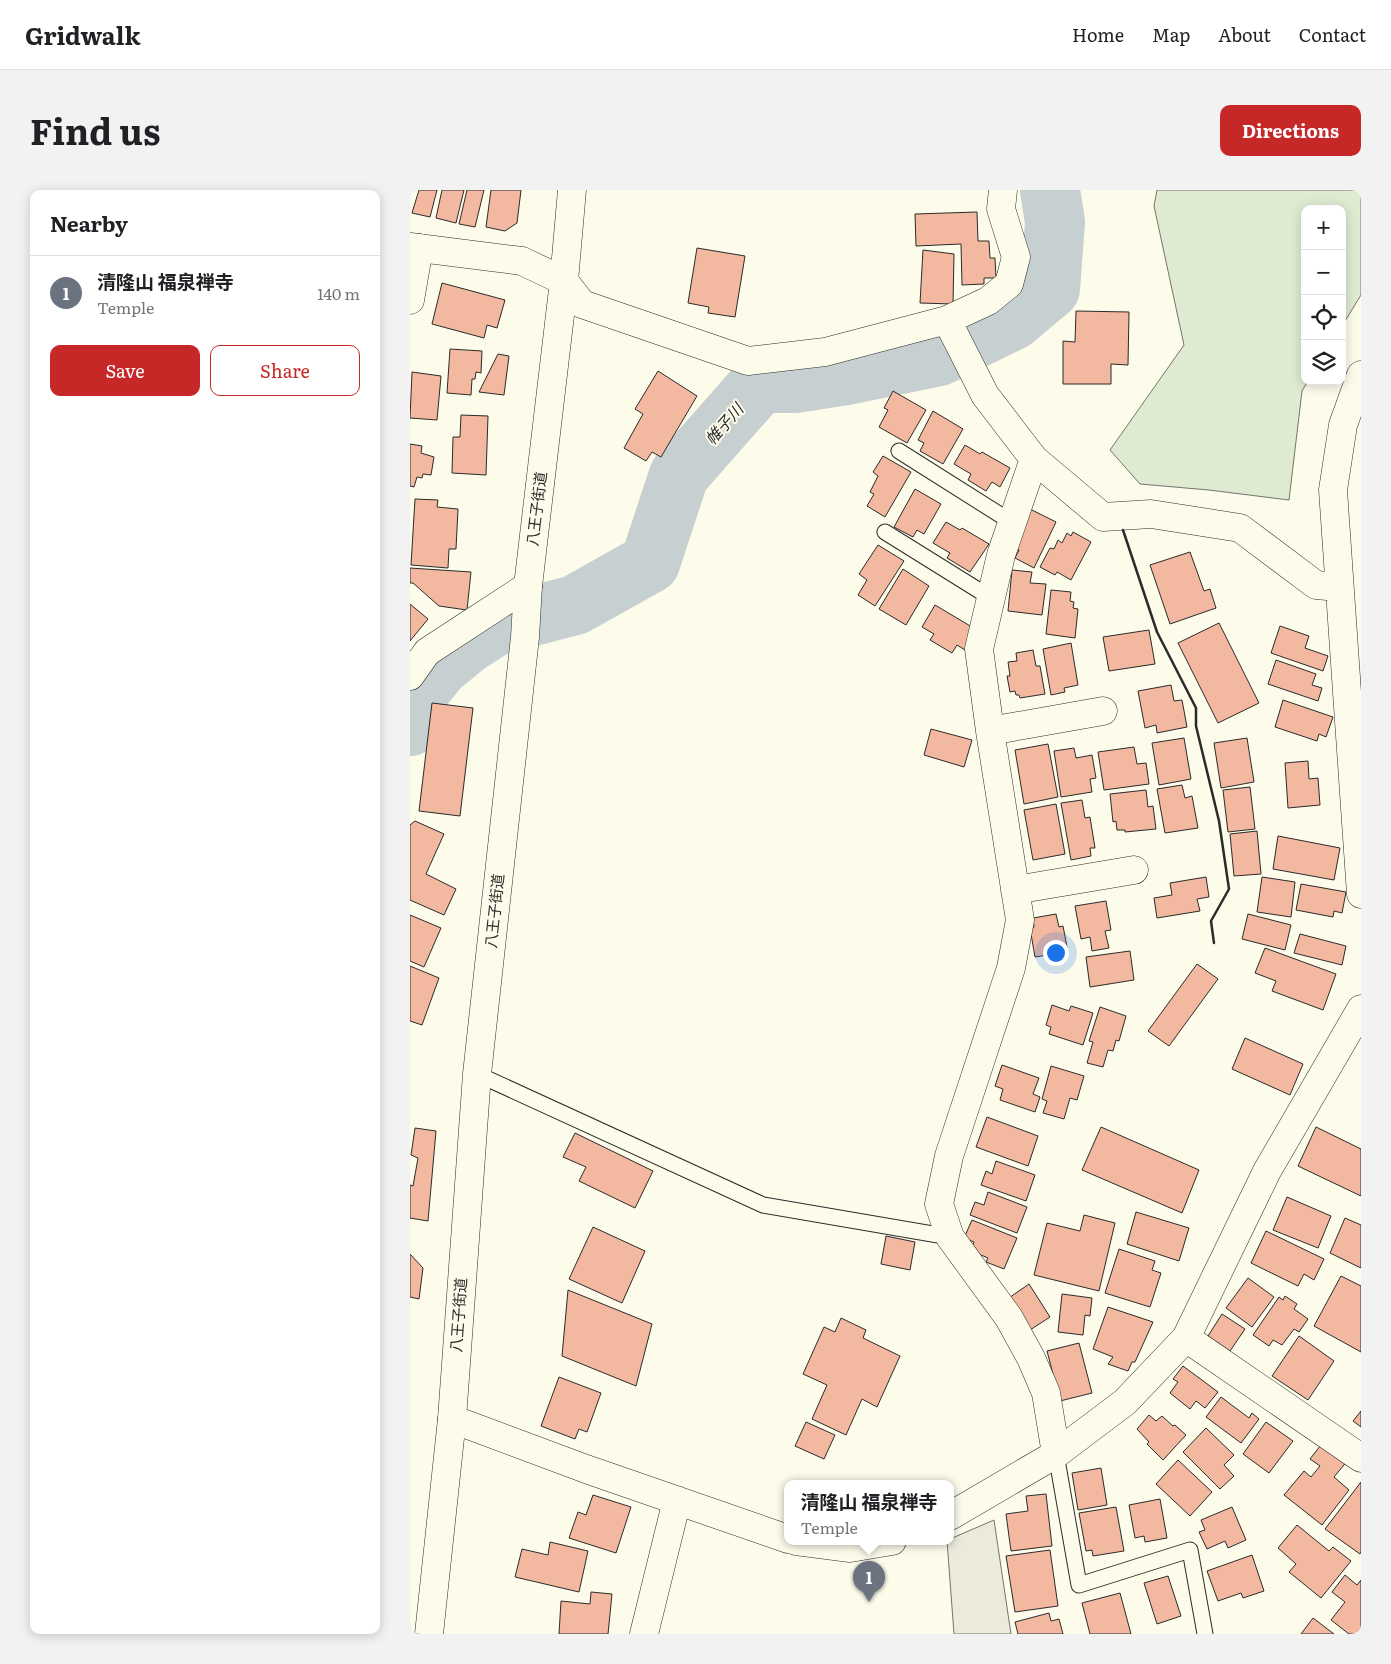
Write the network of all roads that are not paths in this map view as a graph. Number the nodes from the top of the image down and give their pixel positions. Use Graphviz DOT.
graph roads {
  1 [pos="572,190"];
  2 [pos="1003,190"];
  3 [pos="415,248"];
  4 [pos="564,281"];
  5 [pos="410,300"];
  6 [pos="951,327"];
  7 [pos="1361,375"];
  8 [pos="898,451"];
  9 [pos="1034,460"];
  10 [pos="1012,522"];
  11 [pos="885,532"];
  12 [pos="1339,587"];
  13 [pos="527,597"];
  14 [pos="991,598"];
  15 [pos="410,676"];
  16 [pos="1103,711"];
  17 [pos="990,730"];
  18 [pos="1134,870"];
  19 [pos="1015,890"];
  20 [pos="1361,894"];
  21 [pos="1361,1009"];
  22 [pos="477,1074"];
  23 [pos="950,1237"];
  24 [pos="1186,1338"];
  25 [pos="452,1419"];
  26 [pos="1056,1454"];
  27 [pos="1361,1458"];
  28 [pos="677,1500"];
  29 [pos="954,1514"];
  30 [pos="784,1538"];
  31 [pos="827,1545"];
  32 [pos="868,1545"];
  33 [pos="429,1634"];
  34 [pos="644,1634"];
  35 [pos="1205,1634"];
  1 -- 4 [label="main road, 八王子街道"];
  2 -- 6 [label="main road"];
  3 -- 4 [label="main road"];
  3 -- 5 [label="main road"];
  4 -- 6 [label="main road"];
  4 -- 13 [label="main road, 八王子街道"];
  6 -- 9 [label="main road"];
  7 -- 12 [label="main road"];
  8 -- 10 [label="lane"];
  9 -- 10 [label="main road"];
  9 -- 12 [label="main road"];
  10 -- 14 [label="main road"];
  11 -- 14 [label="lane"];
  12 -- 20 [label="main road"];
  13 -- 15 [label="main road"];
  13 -- 22 [label="main road, 八王子街道"];
  14 -- 17 [label="main road"];
  16 -- 17 [label="main road"];
  17 -- 19 [label="main road"];
  18 -- 19 [label="main road"];
  19 -- 23 [label="main road"];
  21 -- 24 [label="main road"];
  22 -- 23 [label="lane"];
  22 -- 25 [label="main road, 八王子街道"];
  23 -- 26 [label="main road"];
  24 -- 26 [label="main road"];
  24 -- 27 [label="main road"];
  25 -- 28 [label="main road"];
  25 -- 33 [label="main road, 八王子街道"];
  26 -- 29 [label="main road"];
  26 -- 35 [label="lane"];
  28 -- 30 [label="main road"];
  28 -- 34 [label="main road"];
  31 -- 32 [label="main road"];
}
